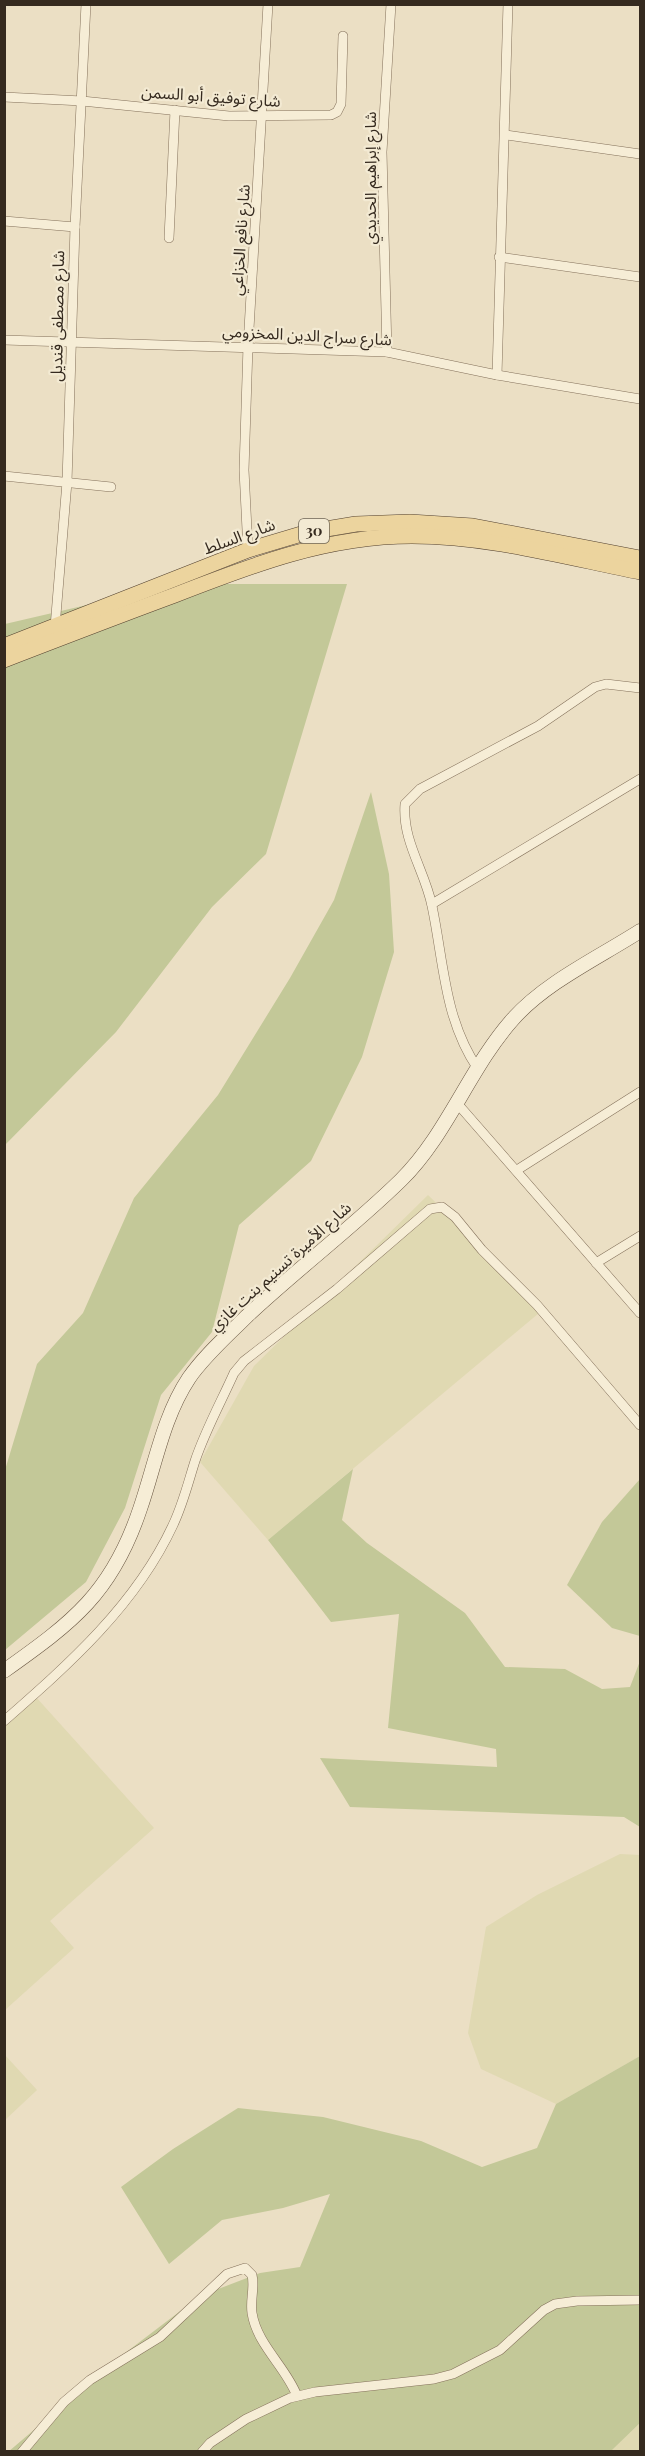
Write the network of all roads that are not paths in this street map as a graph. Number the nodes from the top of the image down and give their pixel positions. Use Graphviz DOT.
graph roads {
  1 [pos="86,4"];
  2 [pos="268,4"];
  3 [pos="391,4"];
  4 [pos="508,4"];
  5 [pos="344,36"];
  6 [pos="4,97"];
  7 [pos="82,101"];
  8 [pos="176,110"];
  9 [pos="263,117"];
  10 [pos="506,135"];
  11 [pos="640,154"];
  12 [pos="4,221"];
  13 [pos="75,227"];
  14 [pos="169,238"];
  15 [pos="500,257"];
  16 [pos="640,277"];
  17 [pos="4,340"];
  18 [pos="72,342"];
  19 [pos="248,346"];
  20 [pos="387,352"];
  21 [pos="496,375"];
  22 [pos="640,399"];
  23 [pos="4,476"];
  24 [pos="67,482"];
  25 [pos="111,487"];
  26 [pos="248,550"];
  27 [pos="640,558"];
  28 [pos="640,572"];
  29 [pos="55,627"];
  30 [pos="4,646"];
  31 [pos="4,660"];
  32 [pos="640,688"];
  33 [pos="640,779"];
  34 [pos="432,904"];
  35 [pos="640,931"];
  36 [pos="478,1069"];
  37 [pos="640,1092"];
  38 [pos="456,1102"];
  39 [pos="517,1170"];
  40 [pos="640,1236"];
  41 [pos="596,1263"];
  42 [pos="640,1313"];
  43 [pos="640,1425"];
  44 [pos="4,1671"];
  45 [pos="4,1721"];
  46 [pos="640,2300"];
  47 [pos="297,2396"];
  48 [pos="22,2451"];
  49 [pos="202,2451"];
  1 -- 7 [label="street, شارع مصطفى قنديل"];
  2 -- 9 [label="street, شارع نافع الخزاعي"];
  3 -- 20 [label="street, شارع إبراهيم الحديدي"];
  4 -- 10 [label="street"];
  5 -- 9 [label="street, شارع توفيق أبو السمن"];
  6 -- 7 [label="street, شارع توفيق أبو السمن"];
  7 -- 8 [label="street, شارع توفيق أبو السمن"];
  7 -- 13 [label="street, شارع مصطفى قنديل"];
  8 -- 9 [label="street, شارع توفيق أبو السمن"];
  8 -- 14 [label="street"];
  9 -- 19 [label="street, شارع نافع الخزاعي"];
  10 -- 11 [label="street"];
  10 -- 15 [label="street"];
  12 -- 13 [label="street"];
  13 -- 18 [label="street, شارع مصطفى قنديل"];
  15 -- 16 [label="street"];
  15 -- 21 [label="street"];
  17 -- 18 [label="street, شارع سراج الدين المخزومي"];
  18 -- 19 [label="street, شارع سراج الدين المخزومي"];
  18 -- 24 [label="street, شارع مصطفى قنديل"];
  19 -- 20 [label="street, شارع سراج الدين المخزومي"];
  19 -- 26 [label="street, شارع نافع الخزاعي"];
  20 -- 21 [label="street, شارع سراج الدين المخزومي"];
  21 -- 22 [label="street, شارع سراج الدين المخزومي"];
  23 -- 24 [label="street"];
  24 -- 25 [label="street"];
  24 -- 29 [label="street, شارع مصطفى قنديل"];
  26 -- 27 [label="main road, شارع السلط / 30"];
  26 -- 29 [label="main road, شارع السلط / 30"];
  28 -- 31 [label="main road, شارع السلط / 30"];
  29 -- 30 [label="main road, شارع السلط / 30"];
  32 -- 34 [label="street"];
  33 -- 34 [label="street"];
  34 -- 36 [label="street"];
  35 -- 36 [label="main road, شارع الأميرة تسنيم بنت غازي"];
  36 -- 38 [label="main road, شارع الأميرة تسنيم بنت غازي"];
  37 -- 39 [label="street"];
  38 -- 39 [label="street"];
  38 -- 44 [label="main road, شارع الأميرة تسنيم بنت غازي"];
  39 -- 41 [label="street"];
  40 -- 41 [label="street"];
  41 -- 42 [label="street"];
  43 -- 45 [label="street"];
  46 -- 47 [label="street"];
  47 -- 48 [label="street"];
  47 -- 49 [label="street"];
}
